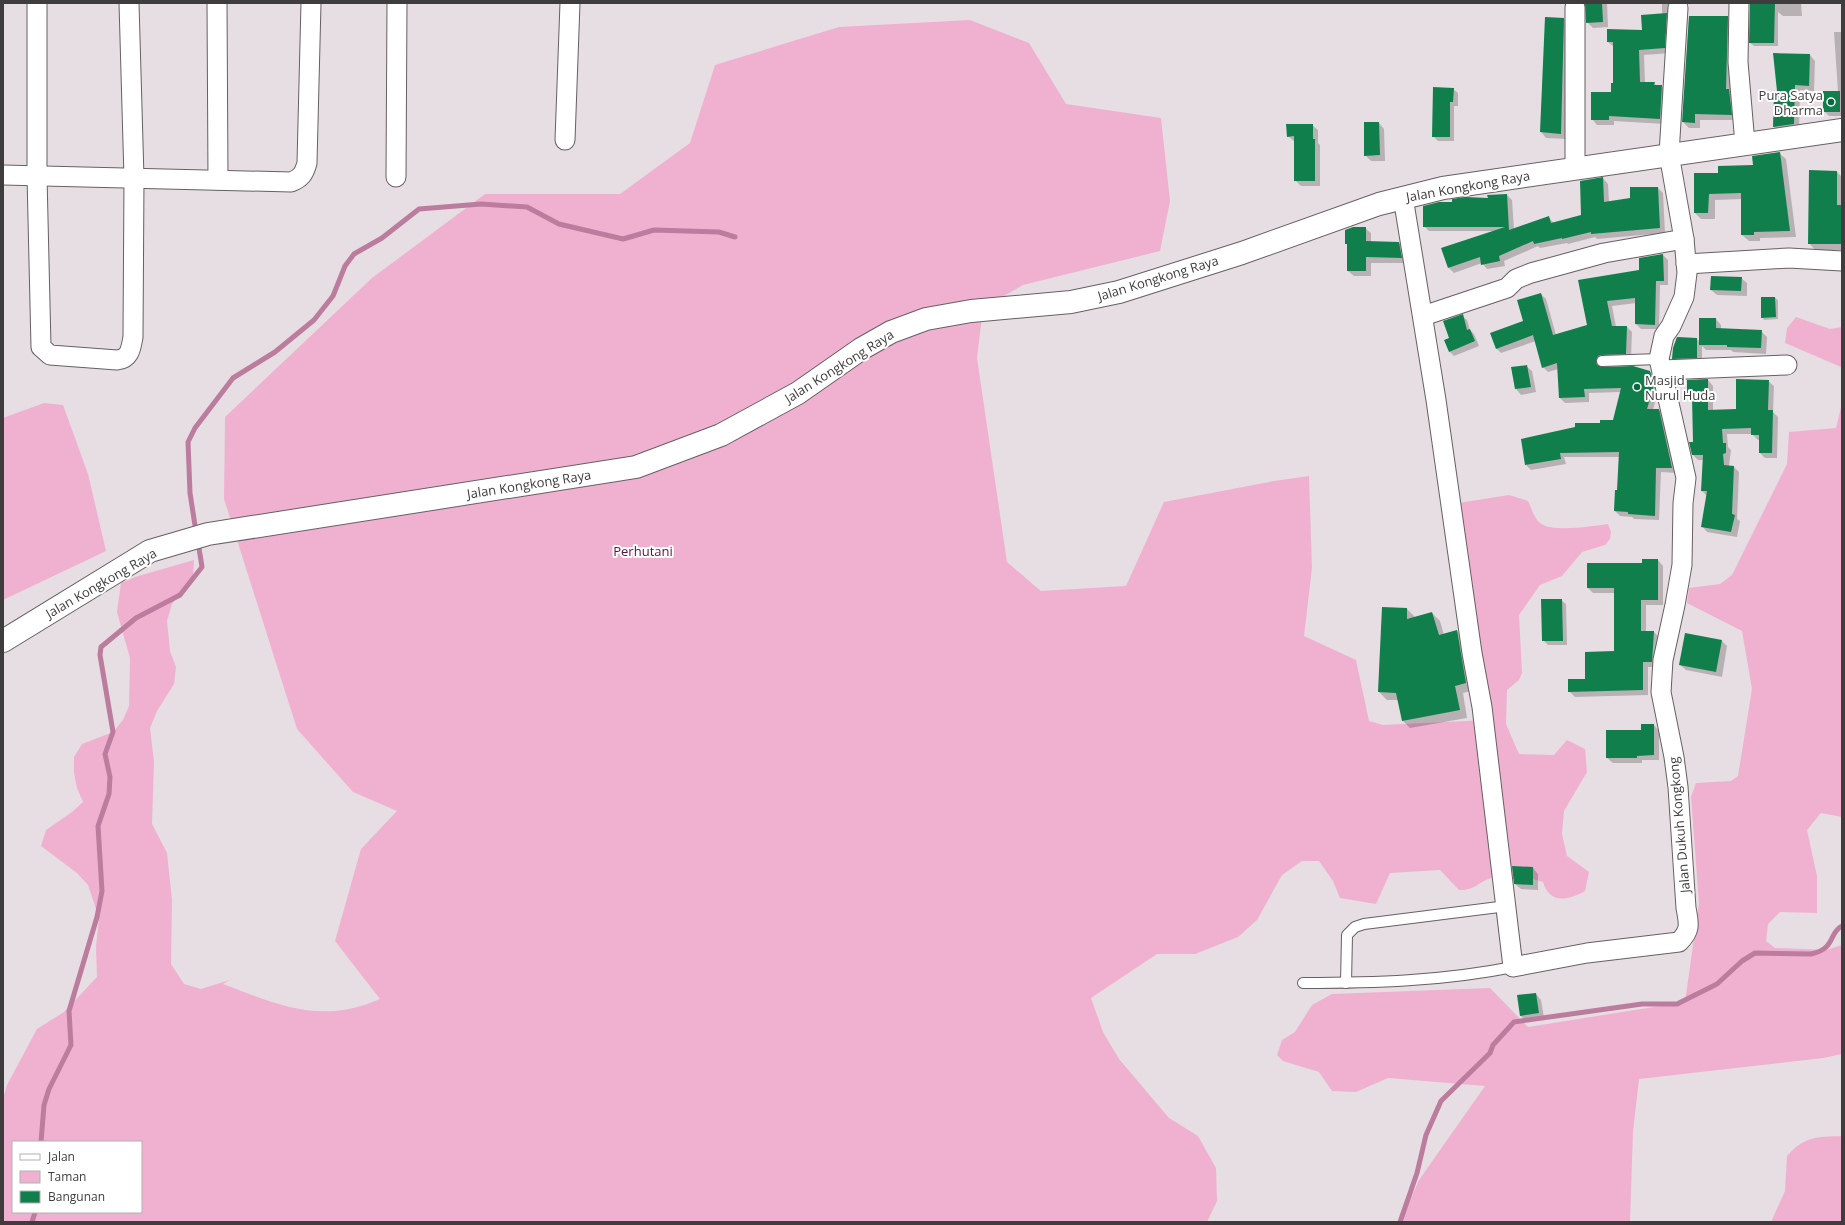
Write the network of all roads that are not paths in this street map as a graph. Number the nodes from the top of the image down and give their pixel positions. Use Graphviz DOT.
graph roads {
  1 [pos="37,3"];
  2 [pos="129,3"];
  3 [pos="217,3"];
  4 [pos="311,3"];
  5 [pos="397,3"];
  6 [pos="570,3"];
  7 [pos="1739,3"];
  8 [pos="1575,7"];
  9 [pos="1678,8"];
  10 [pos="1842,130"];
  11 [pos="565,140"];
  12 [pos="1745,144"];
  13 [pos="1668,154"];
  14 [pos="1575,169"];
  15 [pos="3,175"];
  16 [pos="37,176"];
  17 [pos="396,177"];
  18 [pos="134,178"];
  19 [pos="218,180"];
  20 [pos="1403,197"];
  21 [pos="1684,239"];
  22 [pos="1842,261"];
  23 [pos="1686,264"];
  24 [pos="1423,316"];
  25 [pos="1602,361"];
  26 [pos="1660,364"];
  27 [pos="1786,366"];
  28 [pos="3,641"];
  29 [pos="1507,906"];
  30 [pos="1513,967"];
  31 [pos="1303,983"];
  32 [pos="1346,983"];
  1 -- 16 [label="street"];
  2 -- 18 [label="street"];
  3 -- 19 [label="street"];
  4 -- 19 [label="street"];
  5 -- 17 [label="street"];
  6 -- 11 [label="street"];
  7 -- 12 [label="street"];
  8 -- 14 [label="street"];
  9 -- 13 [label="street, Jalan Dukuh Kongkong"];
  10 -- 12 [label="street, Jalan Kongkong Raya"];
  12 -- 13 [label="street, Jalan Kongkong Raya"];
  13 -- 14 [label="street, Jalan Kongkong Raya"];
  13 -- 21 [label="street, Jalan Dukuh Kongkong"];
  14 -- 20 [label="street, Jalan Kongkong Raya"];
  15 -- 16 [label="street"];
  16 -- 18 [label="street"];
  16 -- 18 [label="street"];
  18 -- 19 [label="street"];
  20 -- 24 [label="street"];
  20 -- 28 [label="street, Jalan Kongkong Raya"];
  21 -- 23 [label="street, Jalan Dukuh Kongkong"];
  21 -- 24 [label="street"];
  22 -- 23 [label="street"];
  23 -- 26 [label="street, Jalan Dukuh Kongkong"];
  24 -- 29 [label="street"];
  25 -- 26 [label="lane"];
  26 -- 27 [label="street"];
  26 -- 30 [label="street, Jalan Dukuh Kongkong"];
  29 -- 30 [label="street"];
  29 -- 32 [label="lane"];
  30 -- 32 [label="lane"];
  31 -- 32 [label="lane"];
}
